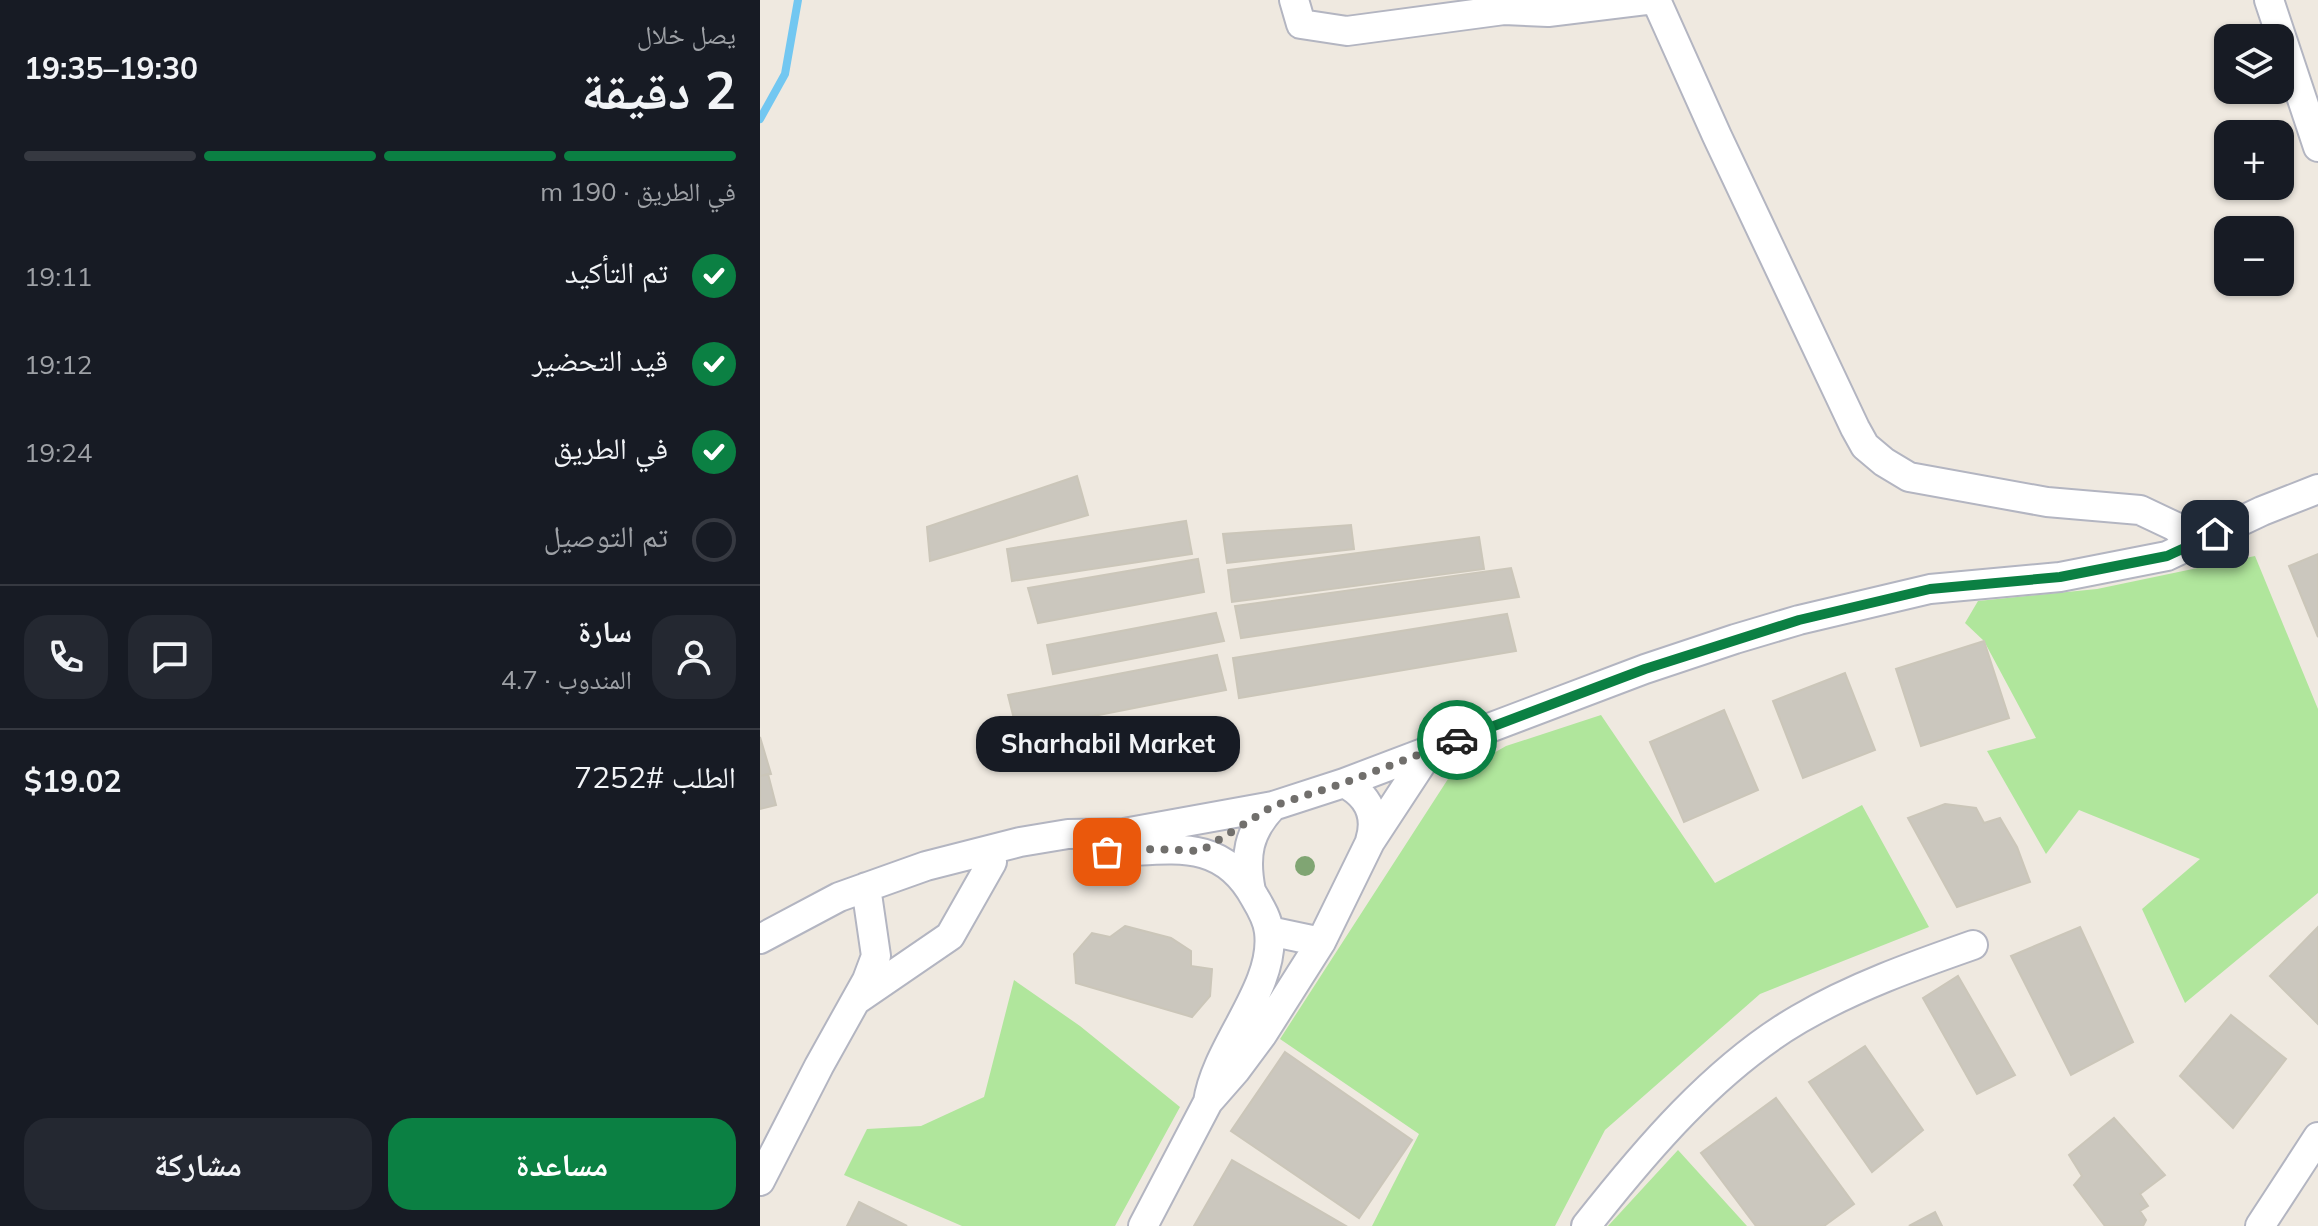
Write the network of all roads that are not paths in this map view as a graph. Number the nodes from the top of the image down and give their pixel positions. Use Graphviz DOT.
graph roads {
  1 [pos="1294,0"];
  2 [pos="1646,0"];
  3 [pos="1656,0"];
  4 [pos="2269,0"];
  5 [pos="2318,147"];
  6 [pos="2318,489"];
  7 [pos="2191,546"];
  8 [pos="1431,749"];
  9 [pos="1344,783"];
  10 [pos="1273,806"];
  11 [pos="1078,842"];
  12 [pos="1370,842"];
  13 [pos="1201,851"];
  14 [pos="992,862"];
  15 [pos="1251,891"];
  16 [pos="867,893"];
  17 [pos="1269,931"];
  18 [pos="760,939"];
  19 [pos="1321,942"];
  20 [pos="1973,945"];
  21 [pos="760,949"];
  22 [pos="854,1001"];
  23 [pos="1208,1102"];
  24 [pos="2318,1137"];
  25 [pos="760,1181"];
  26 [pos="1143,1226"];
  27 [pos="1586,1226"];
  28 [pos="2260,1226"];
  1 -- 2 [label="street"];
  3 -- 7 [label="street"];
  4 -- 5 [label="street"];
  6 -- 7 [label="street"];
  7 -- 8 [label="street"];
  8 -- 9 [label="street"];
  8 -- 12 [label="street"];
  9 -- 10 [label="street"];
  9 -- 12 [label="street"];
  10 -- 11 [label="street"];
  10 -- 13 [label="street"];
  10 -- 15 [label="street"];
  11 -- 13 [label="street"];
  11 -- 14 [label="street"];
  11 -- 16 [label="street"];
  12 -- 19 [label="street"];
  13 -- 15 [label="street"];
  14 -- 16 [label="street"];
  14 -- 22 [label="street"];
  15 -- 17 [label="street"];
  16 -- 18 [label="street"];
  16 -- 21 [label="street"];
  16 -- 22 [label="street"];
  17 -- 19 [label="street"];
  17 -- 23 [label="street"];
  19 -- 23 [label="street"];
  20 -- 27 [label="street"];
  22 -- 25 [label="street"];
  23 -- 26 [label="street"];
  24 -- 28 [label="street"];
}
